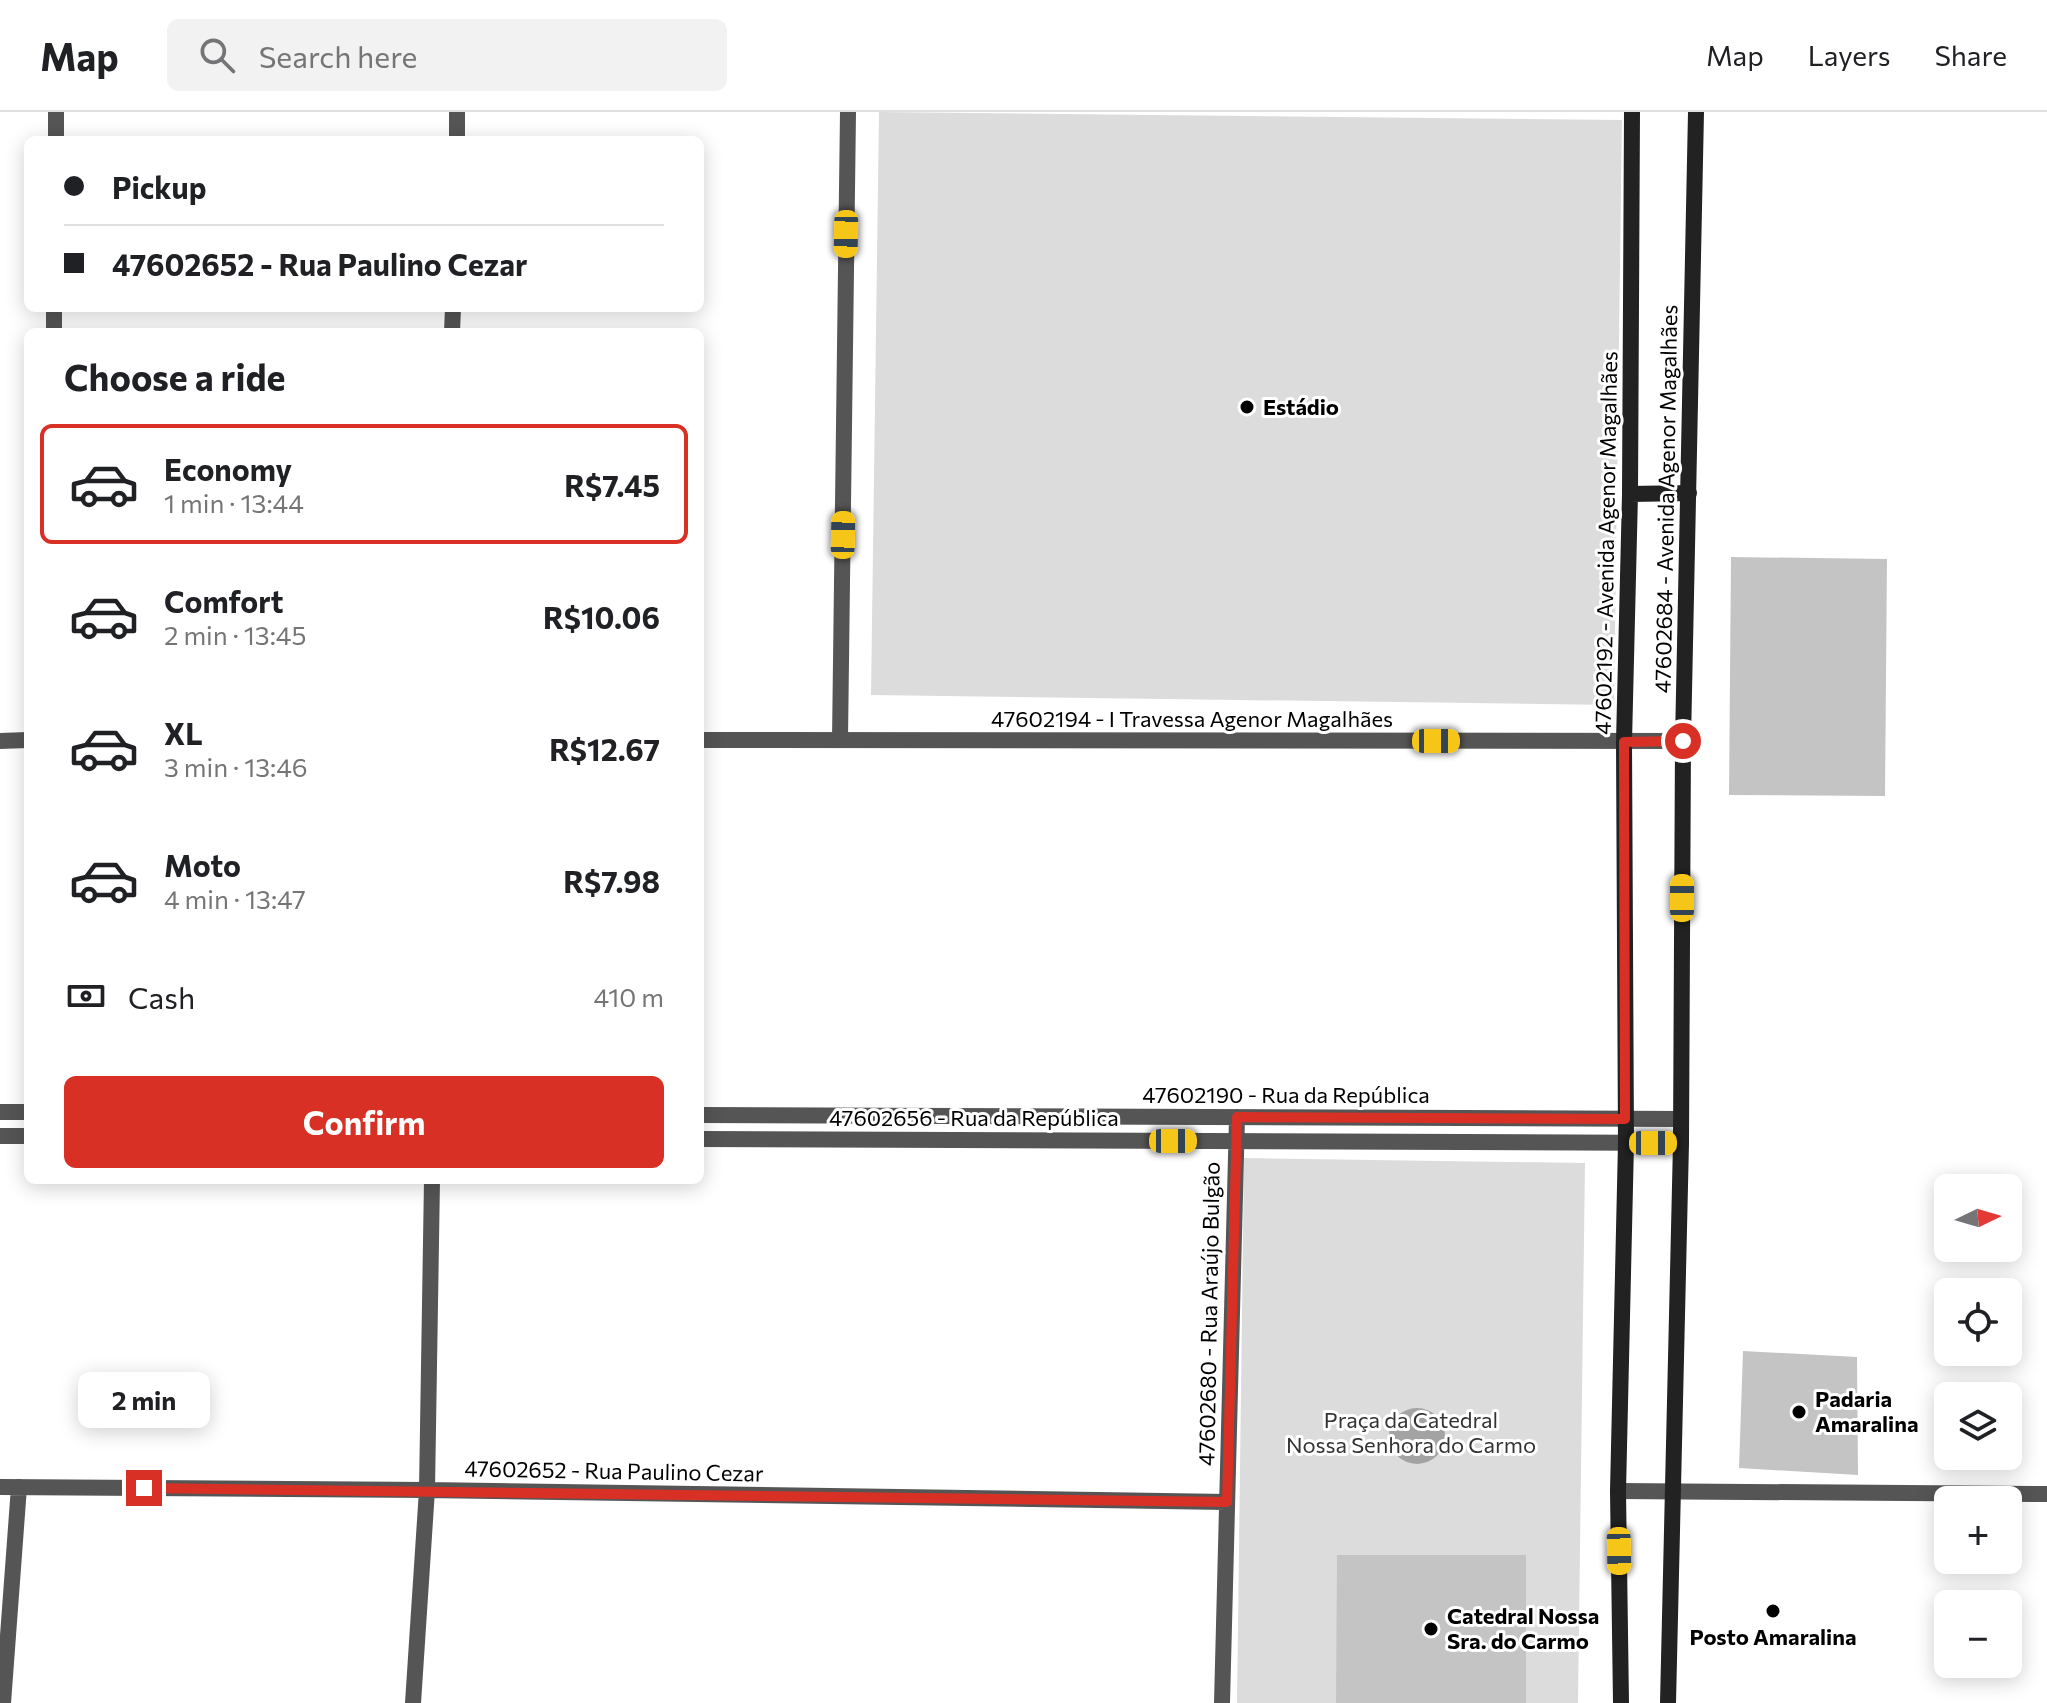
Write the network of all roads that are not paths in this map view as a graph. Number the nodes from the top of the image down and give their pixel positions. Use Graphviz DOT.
graph roads {
  1 [pos="56,112"];
  2 [pos="457,112"];
  3 [pos="848,112"];
  4 [pos="1632,112"];
  5 [pos="1696,112"];
  6 [pos="56,136"];
  7 [pos="457,136"];
  8 [pos="1689,493"];
  9 [pos="1630,494"];
  10 [pos="24,740"];
  11 [pos="704,740"];
  12 [pos="840,740"];
  13 [pos="0,741"];
  14 [pos="1683,741"];
  15 [pos="1624,742"];
  16 [pos="0,1112"];
  17 [pos="24,1112"];
  18 [pos="704,1115"];
  19 [pos="1237,1117"];
  20 [pos="1625,1119"];
  21 [pos="1680,1119"];
  22 [pos="0,1136"];
  23 [pos="24,1136"];
  24 [pos="704,1139"];
  25 [pos="1236,1141"];
  26 [pos="1626,1143"];
  27 [pos="1681,1143"];
  28 [pos="432,1184"];
  29 [pos="0,1487"];
  30 [pos="19,1487"];
  31 [pos="427,1490"];
  32 [pos="1618,1491"];
  33 [pos="1671,1491"];
  34 [pos="2047,1494"];
  35 [pos="1227,1502"];
  36 [pos="3,1703"];
  37 [pos="413,1703"];
  38 [pos="1222,1703"];
  39 [pos="1621,1703"];
  40 [pos="1668,1703"];
  1 -- 6 [label="street"];
  2 -- 7 [label="street"];
  3 -- 12 [label="street"];
  4 -- 9 [label="main road, 47602192 - Avenida Agenor Magalhães"];
  5 -- 8 [label="main road, 47602684 - Avenida Agenor Magalhães"];
  8 -- 9 [label="main road"];
  8 -- 14 [label="main road, 47602684 - Avenida Agenor Magalhães"];
  9 -- 15 [label="main road, 47602192 - Avenida Agenor Magalhães"];
  10 -- 13 [label="street"];
  11 -- 12 [label="street, 47602194 - I Travessa Agenor Magalhães"];
  12 -- 15 [label="street, 47602194 - I Travessa Agenor Magalhães"];
  14 -- 15 [label="street, 47602194 - I Travessa Agenor Magalhães"];
  14 -- 21 [label="main road, 47602684 - Avenida Agenor Magalhães"];
  15 -- 20 [label="main road, 47602192 - Avenida Agenor Magalhães"];
  16 -- 17 [label="street"];
  18 -- 19 [label="street, 47602190 - Rua da República"];
  19 -- 20 [label="street, 47602190 - Rua da República"];
  19 -- 25 [label="street, 47602680 - Rua Araújo Bulgão"];
  20 -- 21 [label="street, 47602190 - Rua da República"];
  20 -- 26 [label="main road"];
  21 -- 27 [label="main road, 47602684 - Avenida Agenor Magalhães"];
  22 -- 23 [label="street"];
  24 -- 25 [label="street, 47602656 - Rua da República"];
  25 -- 26 [label="street, 47602656 - Rua da República"];
  25 -- 35 [label="street, 47602680 - Rua Araújo Bulgão"];
  26 -- 27 [label="street, 47602656 - Rua da República"];
  26 -- 32 [label="main road"];
  27 -- 33 [label="main road, 47602684 - Avenida Agenor Magalhães"];
  28 -- 31 [label="street"];
  29 -- 30 [label="street, 47602652 - Rua Paulino Cezar"];
  30 -- 31 [label="street, 47602652 - Rua Paulino Cezar"];
  30 -- 36 [label="street"];
  31 -- 35 [label="street, 47602652 - Rua Paulino Cezar"];
  31 -- 37 [label="street"];
  32 -- 33 [label="street"];
  32 -- 39 [label="main road"];
  33 -- 34 [label="street"];
  33 -- 40 [label="main road, 47602684 - Avenida Agenor Magalhães"];
  35 -- 38 [label="street, 47602680 - Rua Araújo Bulgão"];
}
